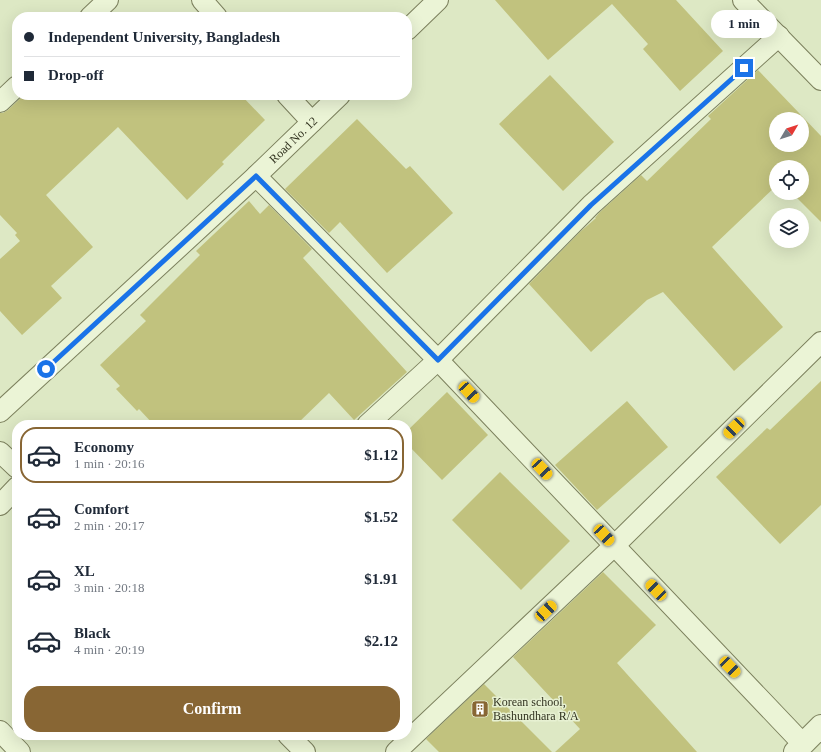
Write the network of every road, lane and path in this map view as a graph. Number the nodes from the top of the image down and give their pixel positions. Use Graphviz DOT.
graph roads {
  1 [pos="108,0"];
  2 [pos="202,0"];
  3 [pos="438,0"];
  4 [pos="744,0"];
  5 [pos="95,12"];
  6 [pos="213,12"];
  7 [pos="412,25"];
  8 [pos="779,36"];
  9 [pos="821,80"];
  10 [pos="292,100"];
  11 [pos="335,100"];
  12 [pos="312,122"];
  13 [pos="256,176"];
  14 [pos="821,342"];
  15 [pos="438,360"];
  16 [pos="0,412"];
  17 [pos="373,420"];
  18 [pos="0,452"];
  19 [pos="12,463"];
  20 [pos="12,493"];
  21 [pos="0,505"];
  22 [pos="614,546"];
  23 [pos="821,726"];
  24 [pos="0,731"];
  25 [pos="412,737"];
  26 [pos="293,740"];
  27 [pos="409,740"];
  28 [pos="799,748"];
  29 [pos="20,752"];
  30 [pos="305,752"];
  31 [pos="396,752"];
  1 -- 5 [label="street"];
  2 -- 6 [label="street"];
  3 -- 7 [label="street"];
  4 -- 8 [label="street"];
  8 -- 9 [label="street"];
  8 -- 15 [label="street"];
  10 -- 12 [label="street"];
  11 -- 12 [label="street, Road No. 12"];
  12 -- 13 [label="street, Road No. 12"];
  13 -- 15 [label="street"];
  13 -- 16 [label="street, Road No. 12"];
  14 -- 22 [label="street"];
  15 -- 17 [label="street"];
  15 -- 22 [label="street"];
  18 -- 19 [label="street"];
  20 -- 21 [label="street"];
  22 -- 25 [label="street"];
  22 -- 28 [label="street"];
  23 -- 28 [label="street"];
  24 -- 29 [label="street"];
  26 -- 30 [label="street"];
  27 -- 31 [label="street"];
}
